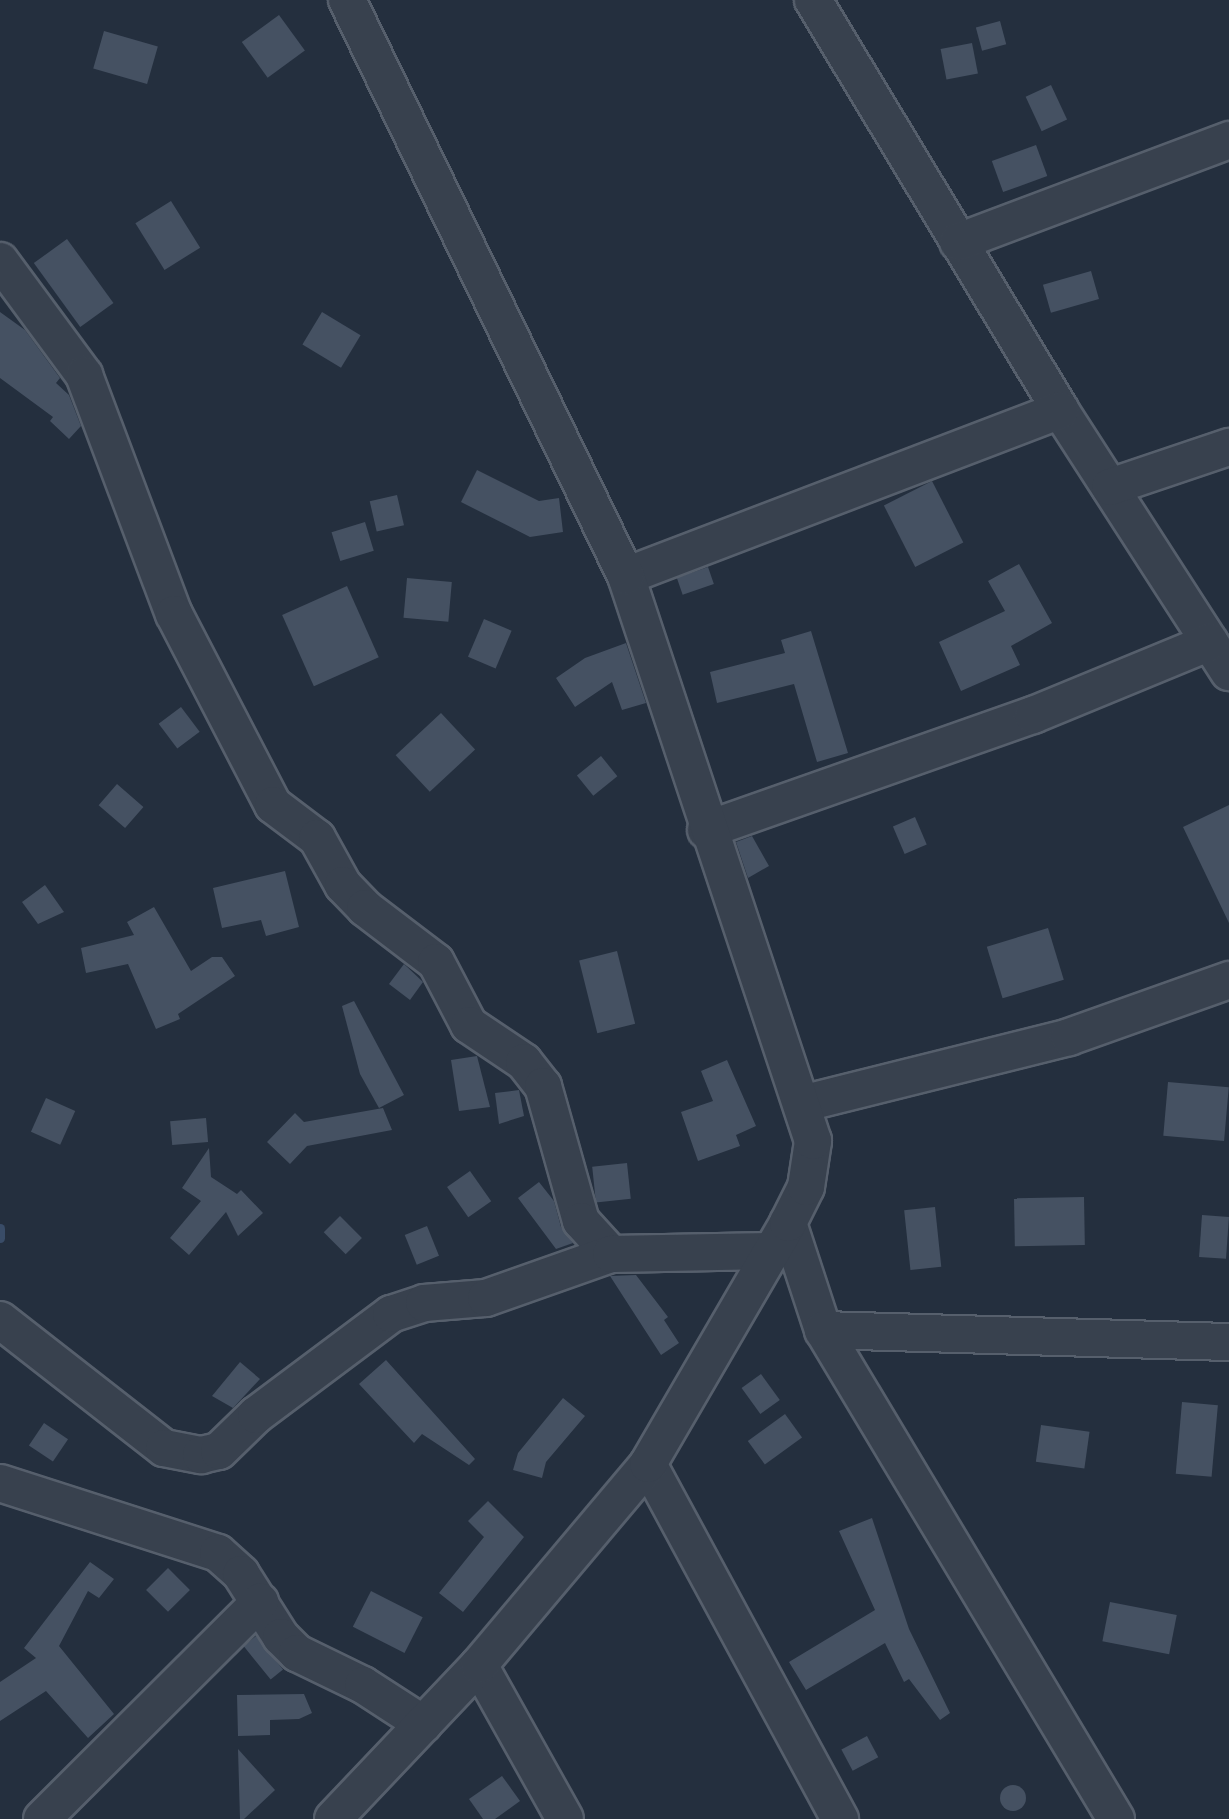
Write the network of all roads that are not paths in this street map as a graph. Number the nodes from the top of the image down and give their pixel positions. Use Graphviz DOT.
graph roads {
  1 [pos="347,0"];
  2 [pos="824,3"];
  3 [pos="1229,140"];
  4 [pos="958,242"];
  5 [pos="0,263"];
  6 [pos="1060,410"];
  7 [pos="1229,447"];
  8 [pos="1110,487"];
  9 [pos="626,576"];
  10 [pos="1210,642"];
  11 [pos="1229,672"];
  12 [pos="706,830"];
  13 [pos="1229,980"];
  14 [pos="805,1103"];
  15 [pos="779,1237"];
  16 [pos="611,1254"];
  17 [pos="0,1320"];
  18 [pos="823,1330"];
  19 [pos="1229,1342"];
  20 [pos="648,1464"];
  21 [pos="0,1483"];
  22 [pos="260,1602"];
  23 [pos="479,1665"];
  24 [pos="423,1724"];
  25 [pos="42,1819"];
  26 [pos="333,1819"];
  27 [pos="565,1819"];
  28 [pos="840,1819"];
  29 [pos="1116,1819"];
  1 -- 9 [label="street"];
  2 -- 4 [label="street"];
  3 -- 4 [label="street"];
  4 -- 6 [label="street"];
  5 -- 16 [label="street"];
  6 -- 8 [label="street"];
  6 -- 9 [label="street"];
  7 -- 8 [label="street"];
  8 -- 10 [label="street"];
  9 -- 12 [label="street"];
  10 -- 11 [label="street"];
  10 -- 12 [label="street"];
  12 -- 14 [label="street"];
  13 -- 14 [label="street"];
  14 -- 15 [label="street"];
  15 -- 16 [label="street"];
  15 -- 18 [label="street"];
  15 -- 20 [label="street"];
  16 -- 17 [label="street"];
  18 -- 19 [label="street"];
  18 -- 29 [label="street"];
  20 -- 23 [label="street"];
  20 -- 28 [label="street"];
  21 -- 22 [label="street"];
  22 -- 24 [label="street"];
  22 -- 25 [label="street"];
  23 -- 24 [label="street"];
  23 -- 27 [label="street"];
  24 -- 26 [label="street"];
}
